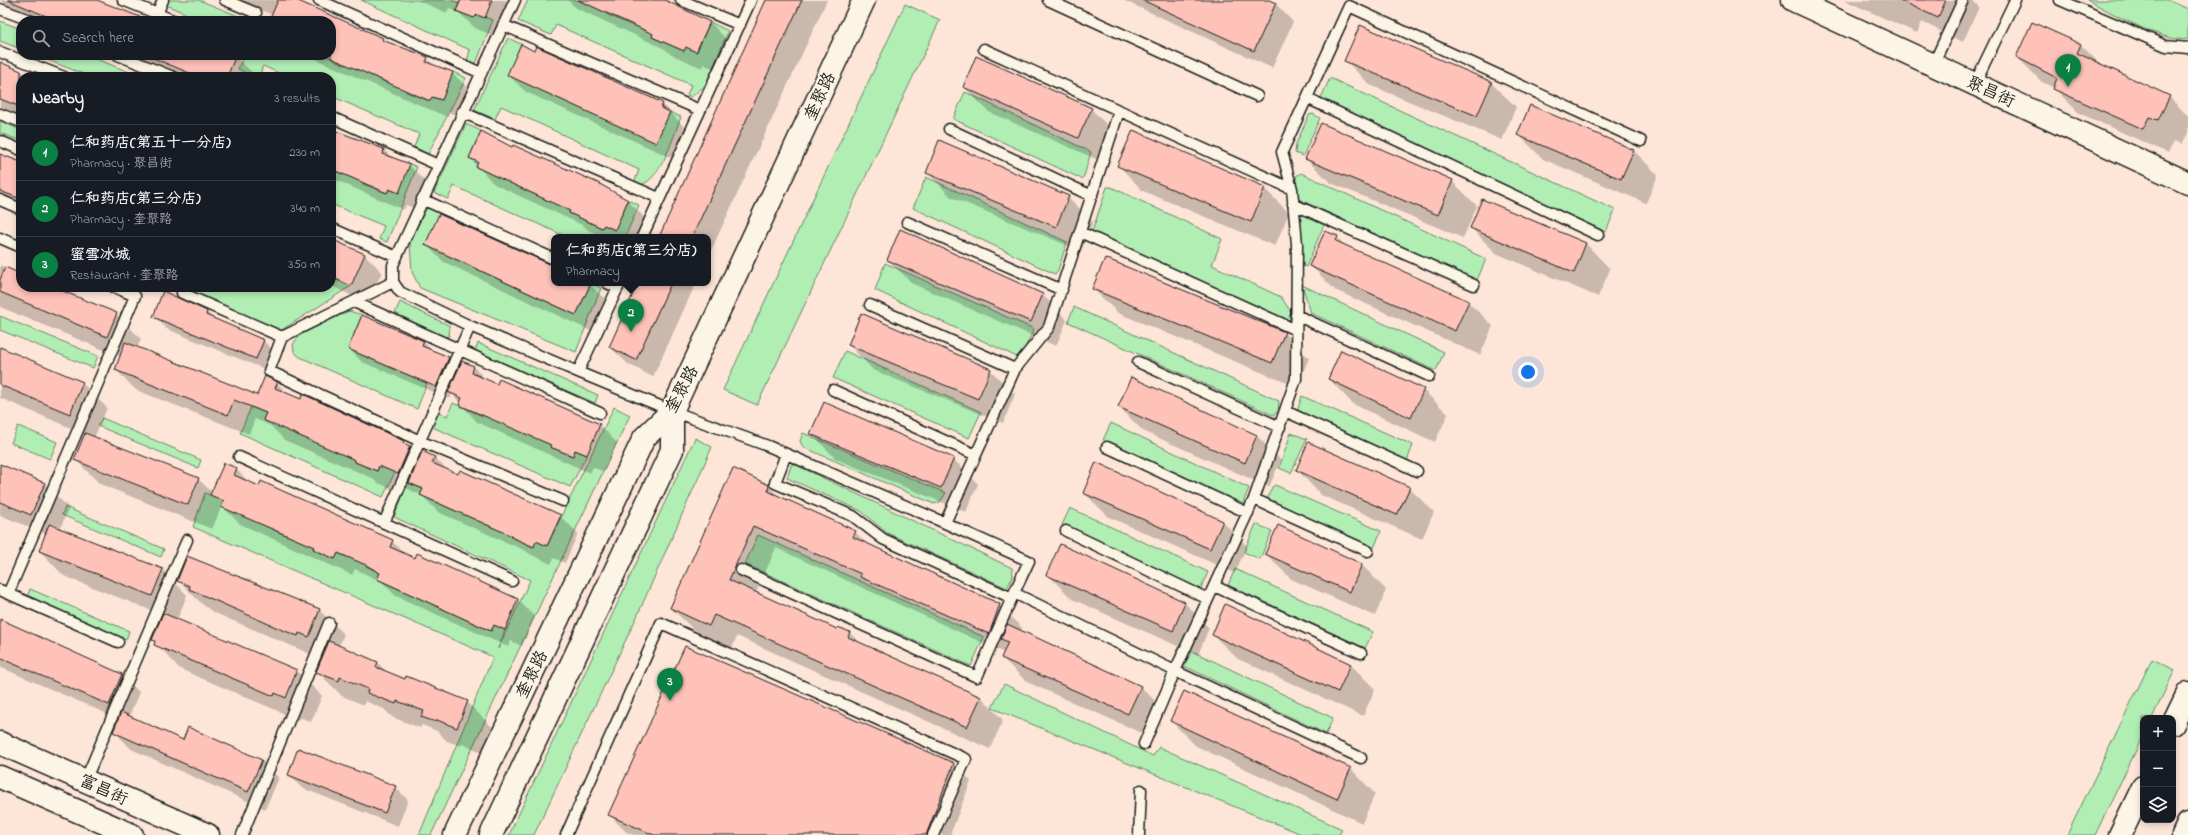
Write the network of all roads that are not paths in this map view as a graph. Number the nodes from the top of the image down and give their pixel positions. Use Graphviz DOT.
graph roads {
  1 [pos="123,0"];
  2 [pos="163,0"];
  3 [pos="225,0"];
  4 [pos="319,0"];
  5 [pos="515,0"];
  6 [pos="682,0"];
  7 [pos="751,0"];
  8 [pos="864,0"];
  9 [pos="1048,0"];
  10 [pos="1793,0"];
  11 [pos="1963,0"];
  12 [pos="2015,0"];
  13 [pos="2060,0"];
  14 [pos="0,9"];
  15 [pos="256,13"];
  16 [pos="157,14"];
  17 [pos="19,16"];
  18 [pos="162,16"];
  19 [pos="503,25"];
  20 [pos="740,25"];
  21 [pos="2188,48"];
  22 [pos="984,49"];
  23 [pos="0,52"];
  24 [pos="16,58"];
  25 [pos="20,60"];
  26 [pos="130,60"];
  27 [pos="1933,65"];
  28 [pos="51,72"];
  29 [pos="160,72"];
  30 [pos="481,73"];
  31 [pos="1975,83"];
  32 [pos="1257,96"];
  33 [pos="1307,98"];
  34 [pos="700,110"];
  35 [pos="1119,111"];
  36 [pos="462,112"];
  37 [pos="0,114"];
  38 [pos="336,119"];
  39 [pos="16,120"];
  40 [pos="949,129"];
  41 [pos="0,141"];
  42 [pos="1641,141"];
  43 [pos="16,148"];
  44 [pos="438,165"];
  45 [pos="2188,182"];
  46 [pos="1292,189"];
  47 [pos="1092,196"];
  48 [pos="659,198"];
  49 [pos="422,199"];
  50 [pos="0,200"];
  51 [pos="1293,204"];
  52 [pos="16,207"];
  53 [pos="907,222"];
  54 [pos="336,230"];
  55 [pos="1080,232"];
  56 [pos="643,234"];
  57 [pos="1598,235"];
  58 [pos="0,238"];
  59 [pos="16,245"];
  60 [pos="397,257"];
  61 [pos="551,258"];
  62 [pos="393,282"];
  63 [pos="1474,285"];
  64 [pos="619,286"];
  65 [pos="1062,290"];
  66 [pos="126,292"];
  67 [pos="182,293"];
  68 [pos="354,302"];
  69 [pos="870,305"];
  70 [pos="1296,316"];
  71 [pos="470,326"];
  72 [pos="1296,330"];
  73 [pos="282,337"];
  74 [pos="460,350"];
  75 [pos="1138,362"];
  76 [pos="1015,369"];
  77 [pos="578,372"];
  78 [pos="1428,376"];
  79 [pos="833,390"];
  80 [pos="1285,411"];
  81 [pos="672,412"];
  82 [pos="600,413"];
  83 [pos="1280,427"];
  84 [pos="420,441"];
  85 [pos="1107,447"];
  86 [pos="786,454"];
  87 [pos="976,455"];
  88 [pos="239,457"];
  89 [pos="1417,471"];
  90 [pos="1254,499"];
  91 [pos="563,501"];
  92 [pos="1248,513"];
  93 [pos="384,523"];
  94 [pos="945,523"];
  95 [pos="1066,531"];
  96 [pos="187,540"];
  97 [pos="1368,551"];
  98 [pos="741,570"];
  99 [pos="512,581"];
  100 [pos="1214,586"];
  101 [pos="4,592"];
  102 [pos="1013,595"];
  103 [pos="1208,600"];
  104 [pos="329,623"];
  105 [pos="118,642"];
  106 [pos="1360,653"];
  107 [pos="1175,671"];
  108 [pos="2188,693"];
  109 [pos="2176,718"];
  110 [pos="0,743"];
  111 [pos="1144,744"];
  112 [pos="1362,758"];
  113 [pos="0,777"];
  114 [pos="85,781"];
  115 [pos="1141,790"];
  116 [pos="2140,793"];
  117 [pos="2188,824"];
  118 [pos="132,835"];
  119 [pos="208,835"];
  120 [pos="242,835"];
  121 [pos="455,835"];
  122 [pos="491,835"];
  123 [pos="566,835"];
  124 [pos="933,835"];
  125 [pos="1139,835"];
  126 [pos="2120,835"];
  127 [pos="2183,835"];
  1 -- 16 [label="lane"];
  2 -- 16 [label="lane"];
  3 -- 15 [label="lane"];
  4 -- 30 [label="lane"];
  5 -- 19 [label="lane"];
  6 -- 20 [label="lane"];
  7 -- 20 [label="lane"];
  8 -- 81 [label="street, 奎聚路"];
  9 -- 32 [label="lane"];
  10 -- 27 [label="street, 聚昌街"];
  11 -- 27 [label="lane"];
  12 -- 31 [label="lane"];
  13 -- 21 [label="lane"];
  14 -- 17 [label="lane"];
  16 -- 18 [label="lane"];
  19 -- 30 [label="lane"];
  19 -- 34 [label="lane"];
  20 -- 34 [label="lane"];
  22 -- 35 [label="lane"];
  23 -- 24 [label="lane"];
  25 -- 28 [label="lane"];
  26 -- 29 [label="lane"];
  27 -- 31 [label="street, 聚昌街"];
  30 -- 36 [label="lane"];
  31 -- 45 [label="street, 聚昌街"];
  33 -- 42 [label="lane"];
  33 -- 46 [label="lane"];
  33 -- 57 [label="lane"];
  34 -- 48 [label="lane"];
  35 -- 46 [label="lane"];
  35 -- 47 [label="lane"];
  36 -- 44 [label="lane"];
  36 -- 48 [label="lane"];
  37 -- 39 [label="lane"];
  38 -- 44 [label="lane"];
  40 -- 47 [label="lane"];
  41 -- 43 [label="lane"];
  44 -- 49 [label="lane"];
  46 -- 51 [label="lane"];
  47 -- 55 [label="lane"];
  48 -- 56 [label="lane"];
  49 -- 60 [label="lane"];
  49 -- 61 [label="lane"];
  50 -- 52 [label="lane"];
  51 -- 63 [label="lane"];
  51 -- 70 [label="lane"];
  53 -- 65 [label="lane"];
  54 -- 60 [label="lane"];
  55 -- 65 [label="lane"];
  55 -- 72 [label="lane"];
  58 -- 59 [label="lane"];
  60 -- 62 [label="lane"];
  62 -- 68 [label="lane"];
  62 -- 71 [label="lane"];
  64 -- 77 [label="lane"];
  65 -- 76 [label="lane"];
  66 -- 101 [label="lane"];
  67 -- 73 [label="lane"];
  68 -- 73 [label="lane"];
  68 -- 74 [label="lane"];
  69 -- 76 [label="lane"];
  70 -- 72 [label="lane"];
  70 -- 78 [label="lane"];
  71 -- 74 [label="lane"];
  71 -- 77 [label="lane"];
  72 -- 80 [label="lane"];
  73 -- 84 [label="lane"];
  74 -- 82 [label="lane"];
  74 -- 84 [label="lane"];
  75 -- 83 [label="lane"];
  76 -- 87 [label="lane"];
  77 -- 81 [label="lane"];
  79 -- 87 [label="lane"];
  80 -- 83 [label="lane"];
  80 -- 89 [label="lane"];
  81 -- 86 [label="lane"];
  81 -- 121 [label="street, 奎聚路"];
  81 -- 122 [label="street"];
  83 -- 90 [label="lane"];
  84 -- 91 [label="lane"];
  84 -- 93 [label="lane"];
  85 -- 92 [label="lane"];
  86 -- 94 [label="lane"];
  86 -- 102 [label="lane"];
  87 -- 94 [label="lane"];
  88 -- 93 [label="lane"];
  90 -- 92 [label="lane"];
  90 -- 97 [label="lane"];
  92 -- 100 [label="lane"];
  93 -- 99 [label="lane"];
  94 -- 102 [label="lane"];
  95 -- 103 [label="lane"];
  96 -- 114 [label="lane"];
  98 -- 102 [label="lane"];
  100 -- 103 [label="lane"];
  100 -- 106 [label="lane"];
  101 -- 105 [label="lane"];
  102 -- 107 [label="lane"];
  103 -- 107 [label="lane"];
  104 -- 120 [label="lane"];
  107 -- 111 [label="lane"];
  107 -- 112 [label="lane"];
  108 -- 109 [label="street"];
  110 -- 114 [label="street, 富昌街"];
  113 -- 118 [label="street, 富昌街"];
  114 -- 119 [label="street, 富昌街"];
  115 -- 125 [label="lane"];
  116 -- 126 [label="street"];
  117 -- 127 [label="street"];
  123 -- 124 [label="lane"];
}
